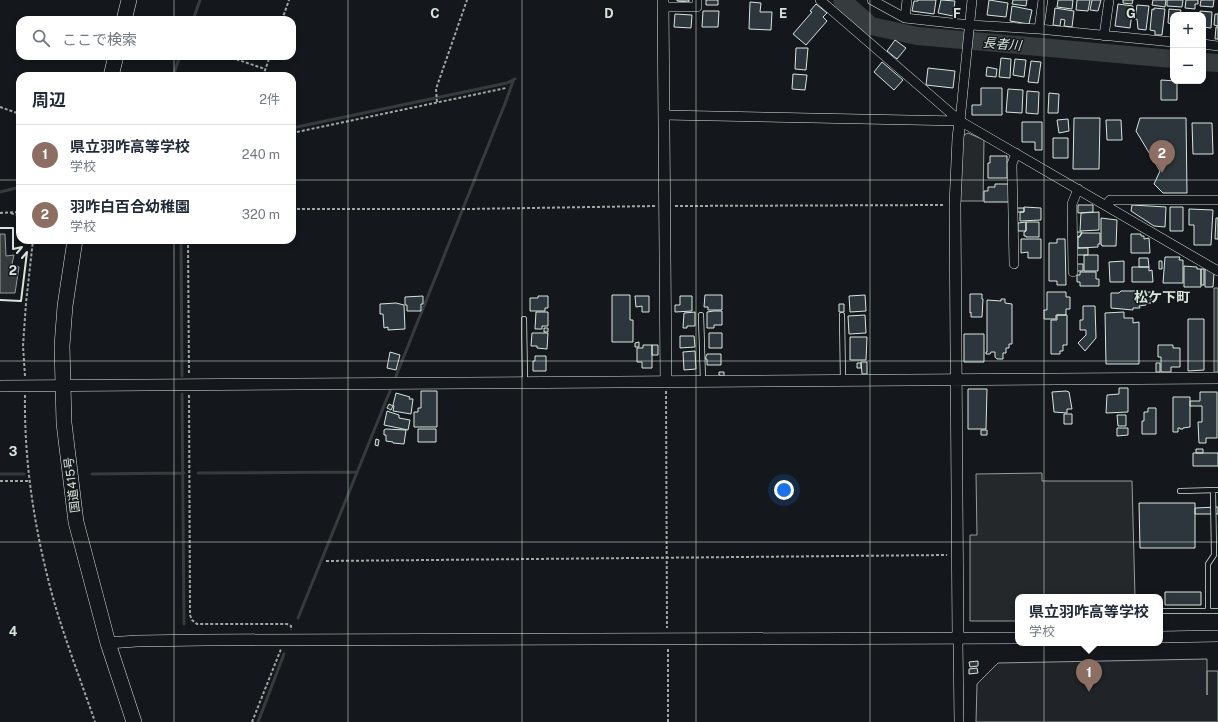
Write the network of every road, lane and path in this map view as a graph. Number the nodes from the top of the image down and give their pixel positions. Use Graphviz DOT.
graph roads {
  1 [pos="129,0"];
  2 [pos="289,0"];
  3 [pos="467,0"];
  4 [pos="697,0"];
  5 [pos="820,0"];
  6 [pos="872,0"];
  7 [pos="907,0"];
  8 [pos="972,0"];
  9 [pos="1043,0"];
  10 [pos="1109,0"];
  11 [pos="663,4"];
  12 [pos="125,16"];
  13 [pos="283,16"];
  14 [pos="905,18"];
  15 [pos="970,25"];
  16 [pos="1040,29"];
  17 [pos="1104,36"];
  18 [pos="1170,42"];
  19 [pos="1206,44"];
  20 [pos="1218,46"];
  21 [pos="115,60"];
  22 [pos="239,60"];
  23 [pos="268,60"];
  24 [pos="265,69"];
  25 [pos="112,72"];
  26 [pos="264,72"];
  27 [pos="506,88"];
  28 [pos="437,101"];
  29 [pos="0,107"];
  30 [pos="16,113"];
  31 [pos="664,115"];
  32 [pos="960,121"];
  33 [pos="296,132"];
  34 [pos="1016,153"];
  35 [pos="1078,189"];
  36 [pos="1218,200"];
  37 [pos="1106,205"];
  38 [pos="665,206"];
  39 [pos="955,206"];
  40 [pos="296,209"];
  41 [pos="16,212"];
  42 [pos="0,213"];
  43 [pos="10,213"];
  44 [pos="16,215"];
  45 [pos="33,244"];
  46 [pos="74,244"];
  47 [pos="188,244"];
  48 [pos="1014,264"];
  49 [pos="1218,271"];
  50 [pos="1072,272"];
  51 [pos="701,315"];
  52 [pos="842,315"];
  53 [pos="524,319"];
  54 [pos="1218,378"];
  55 [pos="956,380"];
  56 [pos="843,381"];
  57 [pos="666,382"];
  58 [pos="703,382"];
  59 [pos="525,383"];
  60 [pos="189,385"];
  61 [pos="0,386"];
  62 [pos="25,386"];
  63 [pos="63,386"];
  64 [pos="0,481"];
  65 [pos="29,481"];
  66 [pos="1216,490"];
  67 [pos="1180,491"];
  68 [pos="958,555"];
  69 [pos="667,558"];
  70 [pos="326,561"];
  71 [pos="1208,610"];
  72 [pos="1218,610"];
  73 [pos="1163,611"];
  74 [pos="1218,636"];
  75 [pos="1163,637"];
  76 [pos="1015,638"];
  77 [pos="958,639"];
  78 [pos="286,640"];
  79 [pos="667,640"];
  80 [pos="108,643"];
  81 [pos="95,722"];
  82 [pos="134,722"];
  83 [pos="252,722"];
  84 [pos="668,722"];
  85 [pos="958,722"];
  1 -- 12 [label="highway"];
  2 -- 13 [label="path"];
  3 -- 28 [label="path"];
  4 -- 11 [label="street"];
  5 -- 32 [label="street"];
  6 -- 14 [label="street"];
  7 -- 14 [label="street"];
  8 -- 15 [label="street"];
  9 -- 16 [label="street"];
  10 -- 17 [label="street"];
  11 -- 31 [label="street"];
  14 -- 15 [label="street"];
  15 -- 16 [label="street"];
  15 -- 32 [label="street"];
  16 -- 17 [label="street"];
  17 -- 18 [label="street"];
  19 -- 20 [label="street"];
  21 -- 25 [label="highway"];
  22 -- 24 [label="path"];
  23 -- 24 [label="path"];
  24 -- 26 [label="path"];
  27 -- 28 [label="path"];
  28 -- 33 [label="path"];
  29 -- 30 [label="path"];
  31 -- 32 [label="street"];
  31 -- 38 [label="street"];
  32 -- 34 [label="street"];
  32 -- 39 [label="street"];
  34 -- 35 [label="street"];
  34 -- 48 [label="street"];
  35 -- 37 [label="street"];
  35 -- 50 [label="street"];
  36 -- 37 [label="street"];
  37 -- 49 [label="street"];
  38 -- 39 [label="path"];
  38 -- 40 [label="path"];
  38 -- 57 [label="street"];
  39 -- 55 [label="street"];
  41 -- 43 [label="path"];
  42 -- 43 [label="path"];
  43 -- 44 [label="path"];
  45 -- 62 [label="path"];
  46 -- 63 [label="highway, 国道415号"];
  47 -- 60 [label="path"];
  51 -- 58 [label="lane"];
  52 -- 56 [label="lane"];
  53 -- 59 [label="lane"];
  54 -- 55 [label="street"];
  55 -- 56 [label="street"];
  55 -- 68 [label="street"];
  56 -- 58 [label="street"];
  57 -- 58 [label="street"];
  57 -- 59 [label="street"];
  57 -- 69 [label="path"];
  59 -- 60 [label="street"];
  60 -- 63 [label="street"];
  60 -- 78 [label="path"];
  61 -- 62 [label="street"];
  62 -- 63 [label="street"];
  62 -- 65 [label="path"];
  63 -- 80 [label="highway, 国道415号"];
  64 -- 65 [label="path"];
  65 -- 81 [label="path"];
  66 -- 67 [label="lane"];
  66 -- 71 [label="lane"];
  68 -- 69 [label="path"];
  68 -- 77 [label="street"];
  69 -- 70 [label="path"];
  69 -- 79 [label="path"];
  71 -- 72 [label="lane"];
  71 -- 73 [label="lane"];
  74 -- 75 [label="street"];
  76 -- 77 [label="street"];
  77 -- 79 [label="street"];
  77 -- 85 [label="street"];
  78 -- 79 [label="street"];
  78 -- 80 [label="street"];
  78 -- 83 [label="path"];
  79 -- 84 [label="path"];
  80 -- 82 [label="highway, 国道415号"];
}
